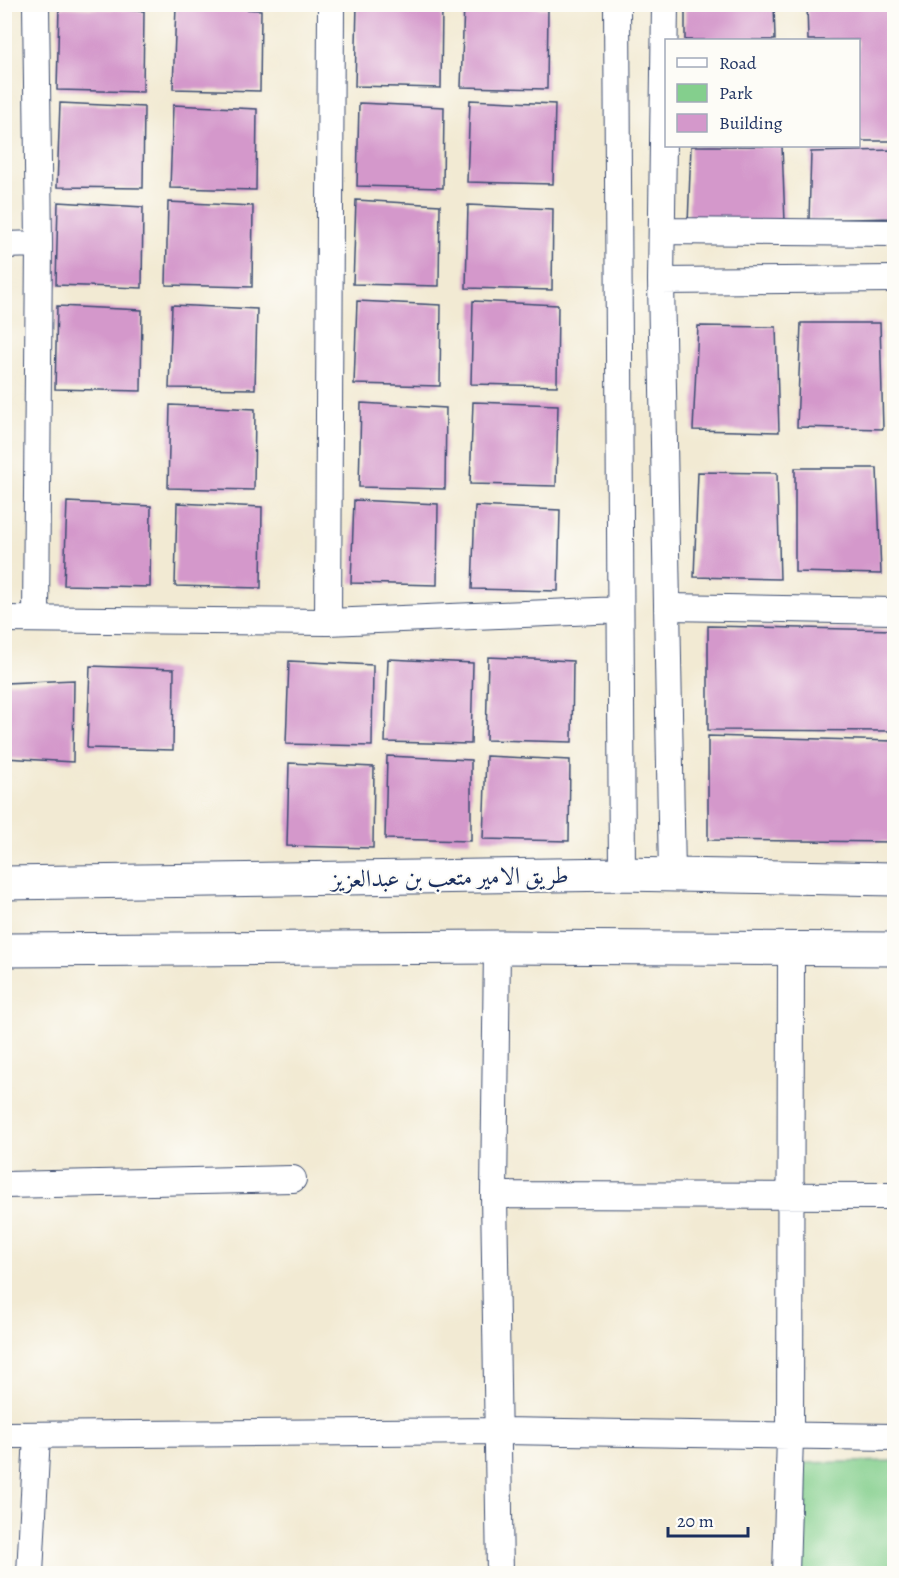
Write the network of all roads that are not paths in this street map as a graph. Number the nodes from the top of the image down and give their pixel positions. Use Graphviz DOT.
graph roads {
  1 [pos="36,4"];
  2 [pos="331,4"];
  3 [pos="617,4"];
  4 [pos="665,4"];
  5 [pos="662,231"];
  6 [pos="894,233"];
  7 [pos="4,244"];
  8 [pos="39,244"];
  9 [pos="894,279"];
  10 [pos="661,281"];
  11 [pos="668,607"];
  12 [pos="620,610"];
  13 [pos="894,611"];
  14 [pos="4,619"];
  15 [pos="36,619"];
  16 [pos="328,622"];
  17 [pos="622,874"];
  18 [pos="672,875"];
  19 [pos="894,879"];
  20 [pos="4,883"];
  21 [pos="497,947"];
  22 [pos="791,948"];
  23 [pos="894,949"];
  24 [pos="4,950"];
  25 [pos="293,1179"];
  26 [pos="4,1185"];
  27 [pos="494,1195"];
  28 [pos="790,1196"];
  29 [pos="894,1196"];
  30 [pos="499,1431"];
  31 [pos="4,1435"];
  32 [pos="37,1435"];
  33 [pos="790,1437"];
  34 [pos="894,1437"];
  35 [pos="30,1574"];
  36 [pos="500,1574"];
  37 [pos="786,1574"];
  1 -- 8 [label="street"];
  2 -- 16 [label="street"];
  3 -- 12 [label="street"];
  4 -- 5 [label="street"];
  5 -- 6 [label="street"];
  5 -- 10 [label="street"];
  7 -- 8 [label="street"];
  8 -- 15 [label="street"];
  9 -- 10 [label="street"];
  10 -- 11 [label="street"];
  11 -- 13 [label="street"];
  11 -- 18 [label="street"];
  12 -- 16 [label="street"];
  12 -- 17 [label="street"];
  14 -- 15 [label="street"];
  15 -- 16 [label="street"];
  17 -- 18 [label="main road, طريق الامير متعب بن عبدالعزيز"];
  17 -- 20 [label="main road, طريق الامير متعب بن عبدالعزيز"];
  18 -- 19 [label="main road, طريق الامير متعب بن عبدالعزيز"];
  21 -- 22 [label="main road"];
  21 -- 24 [label="main road"];
  21 -- 27 [label="street"];
  22 -- 23 [label="main road"];
  22 -- 28 [label="street"];
  25 -- 26 [label="street"];
  27 -- 28 [label="street"];
  27 -- 30 [label="street"];
  28 -- 29 [label="street"];
  28 -- 33 [label="street"];
  30 -- 32 [label="street"];
  30 -- 33 [label="street"];
  30 -- 36 [label="street"];
  31 -- 32 [label="street"];
  32 -- 35 [label="street"];
  33 -- 34 [label="street"];
  33 -- 37 [label="street"];
}
